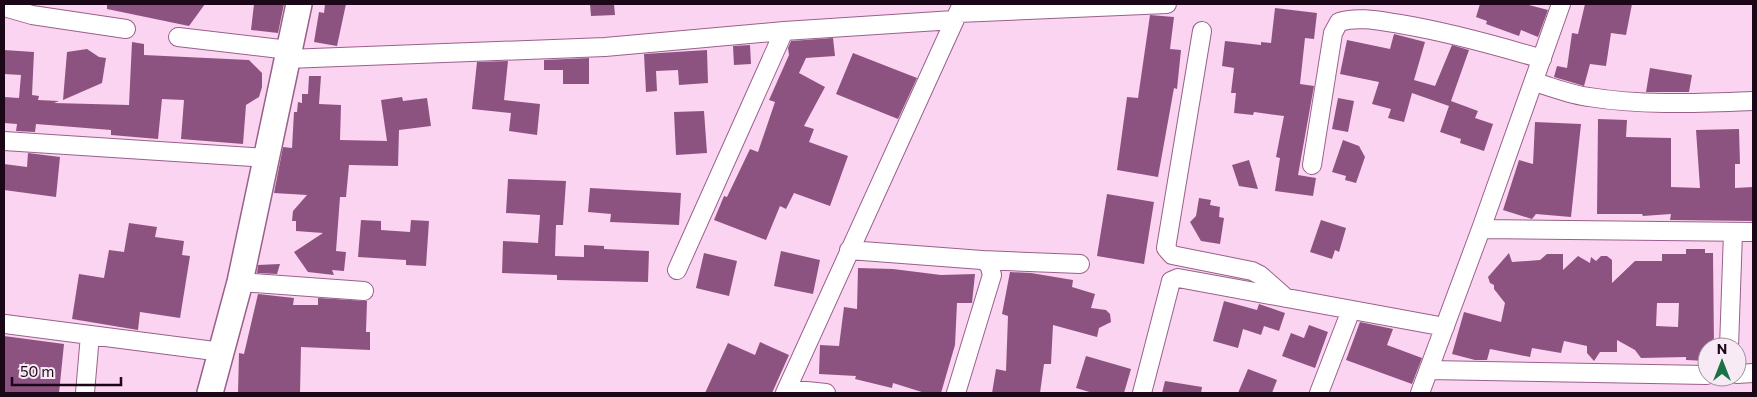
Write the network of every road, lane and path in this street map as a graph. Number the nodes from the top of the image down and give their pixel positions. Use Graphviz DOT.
graph roads {
  1 [pos="299,4"];
  2 [pos="1167,4"];
  3 [pos="1561,4"];
  4 [pos="4,7"];
  5 [pos="958,12"];
  6 [pos="126,29"];
  7 [pos="784,31"];
  8 [pos="1202,31"];
  9 [pos="178,37"];
  10 [pos="288,54"];
  11 [pos="1542,59"];
  12 [pos="1534,82"];
  13 [pos="1753,101"];
  14 [pos="4,141"];
  15 [pos="266,158"];
  16 [pos="1312,165"];
  17 [pos="1481,229"];
  18 [pos="1753,232"];
  19 [pos="1733,233"];
  20 [pos="849,250"];
  21 [pos="982,260"];
  22 [pos="1080,264"];
  23 [pos="677,270"];
  24 [pos="240,282"];
  25 [pos="364,291"];
  26 [pos="1287,298"];
  27 [pos="1351,310"];
  28 [pos="5,324"];
  29 [pos="1445,327"];
  30 [pos="90,335"];
  31 [pos="1729,337"];
  32 [pos="222,352"];
  33 [pos="1428,370"];
  34 [pos="1697,376"];
  35 [pos="786,391"];
  36 [pos="85,393"];
  37 [pos="210,393"];
  38 [pos="826,393"];
  39 [pos="956,393"];
  40 [pos="1142,393"];
  41 [pos="1319,393"];
  42 [pos="1420,393"];
  1 -- 10 [label="street"];
  2 -- 5 [label="street"];
  3 -- 11 [label="street"];
  4 -- 6 [label="street"];
  5 -- 7 [label="street"];
  5 -- 20 [label="street"];
  7 -- 10 [label="street"];
  7 -- 23 [label="street"];
  8 -- 26 [label="street"];
  9 -- 10 [label="street"];
  10 -- 15 [label="street"];
  11 -- 12 [label="street"];
  11 -- 16 [label="street"];
  12 -- 13 [label="street"];
  12 -- 17 [label="street"];
  14 -- 15 [label="street"];
  15 -- 24 [label="street"];
  17 -- 19 [label="street"];
  17 -- 29 [label="street"];
  18 -- 19 [label="street"];
  19 -- 31 [label="street"];
  20 -- 21 [label="street"];
  20 -- 35 [label="street"];
  21 -- 22 [label="street"];
  21 -- 39 [label="street"];
  24 -- 25 [label="street"];
  24 -- 32 [label="street"];
  26 -- 27 [label="street"];
  26 -- 40 [label="street"];
  27 -- 29 [label="street"];
  27 -- 41 [label="street"];
  28 -- 30 [label="street"];
  29 -- 33 [label="street"];
  30 -- 32 [label="street"];
  30 -- 36 [label="street"];
  32 -- 37 [label="street"];
  33 -- 34 [label="street"];
  33 -- 42 [label="street"];
  35 -- 38 [label="street"];
}
